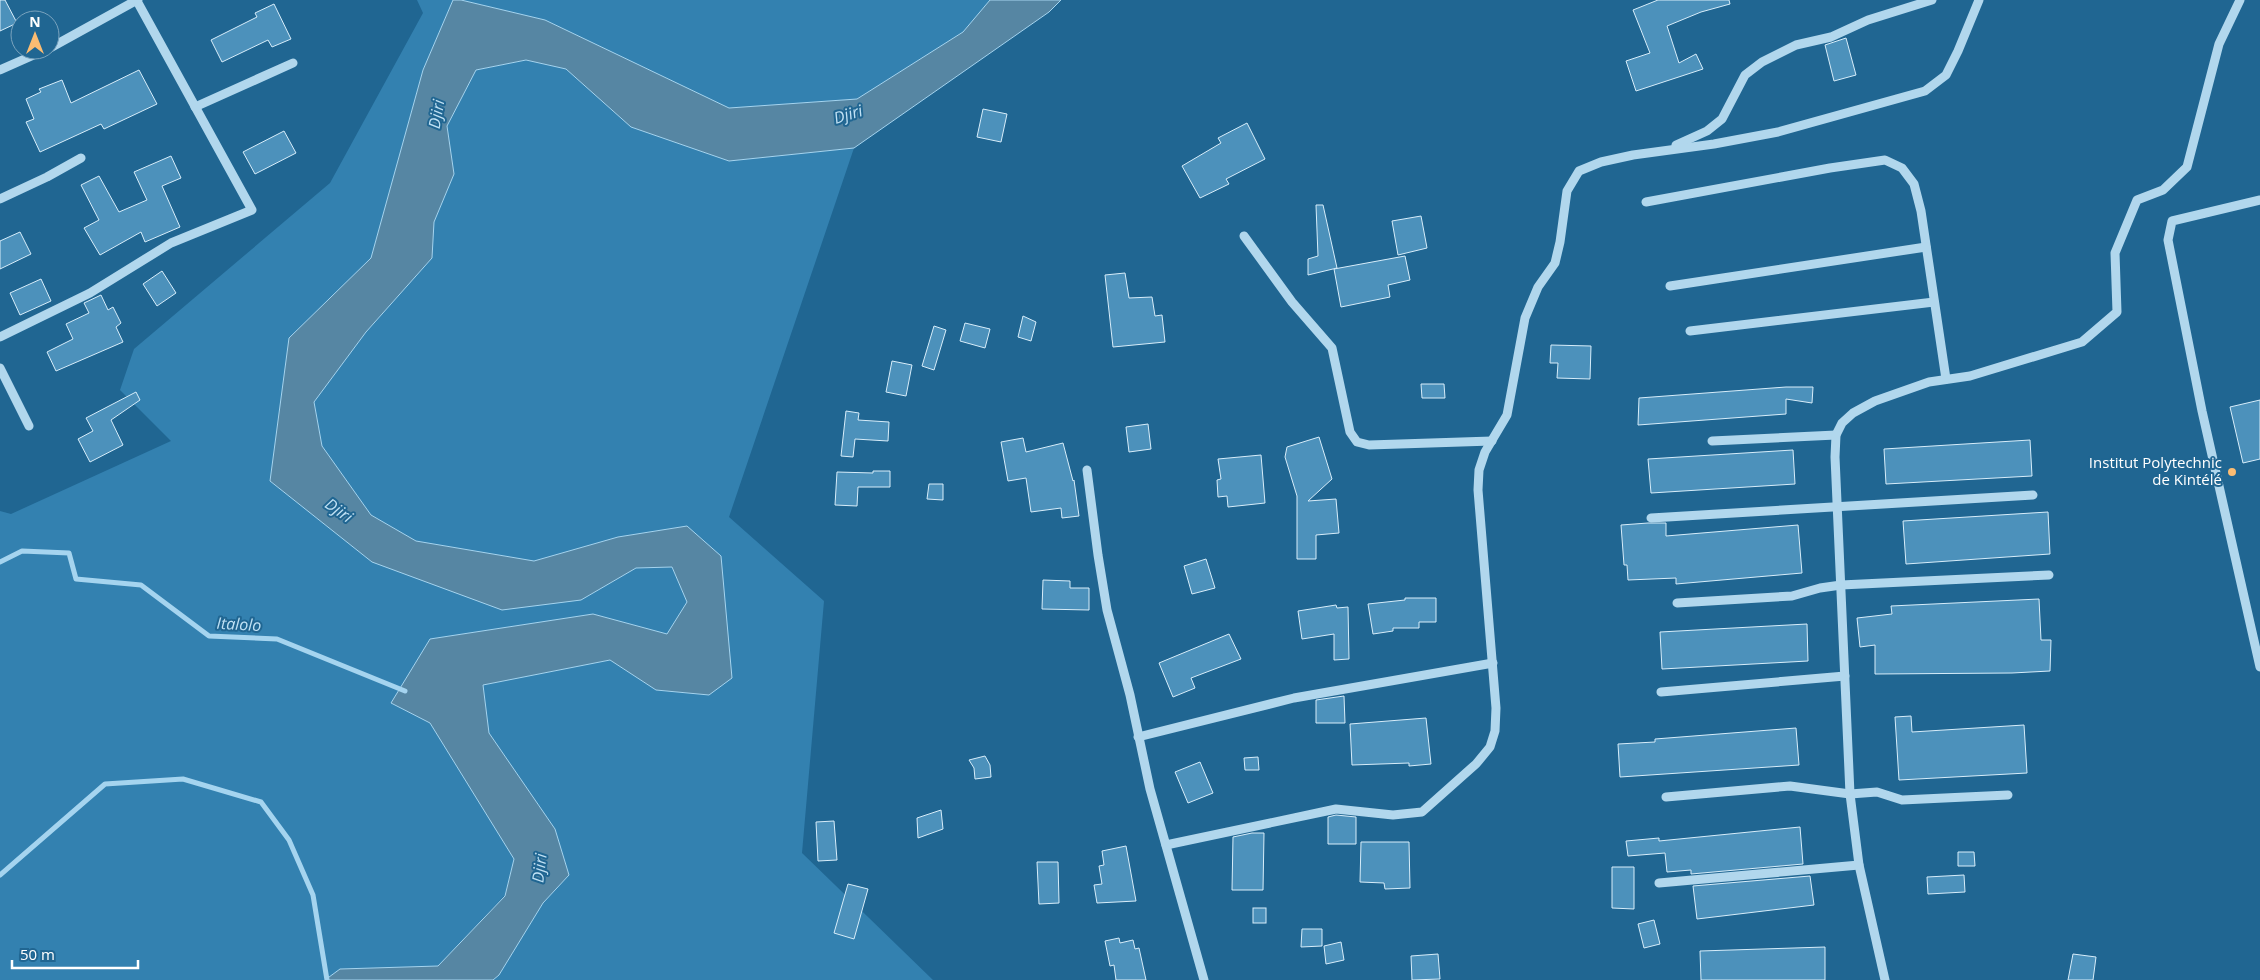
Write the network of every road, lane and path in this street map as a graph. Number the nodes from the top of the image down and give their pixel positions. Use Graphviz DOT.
graph roads {
  1 [pos="137,0"];
  2 [pos="1932,0"];
  3 [pos="1979,0"];
  4 [pos="2240,0"];
  5 [pos="60,42"];
  6 [pos="22,60"];
  7 [pos="293,63"];
  8 [pos="0,70"];
  9 [pos="195,108"];
  10 [pos="1669,149"];
  11 [pos="81,158"];
  12 [pos="0,199"];
  13 [pos="2260,200"];
  14 [pos="1646,202"];
  15 [pos="1244,236"];
  16 [pos="1926,247"];
  17 [pos="1670,286"];
  18 [pos="1934,302"];
  19 [pos="1690,331"];
  20 [pos="0,337"];
  21 [pos="0,368"];
  22 [pos="1946,379"];
  23 [pos="29,426"];
  24 [pos="1836,435"];
  25 [pos="1492,441"];
  26 [pos="1712,441"];
  27 [pos="1087,470"];
  28 [pos="2033,495"];
  29 [pos="1837,505"];
  30 [pos="1651,518"];
  31 [pos="2049,575"];
  32 [pos="1841,585"];
  33 [pos="1677,603"];
  34 [pos="1493,663"];
  35 [pos="2260,667"];
  36 [pos="1845,676"];
  37 [pos="1661,692"];
  38 [pos="1138,737"];
  39 [pos="1850,794"];
  40 [pos="2008,795"];
  41 [pos="1666,796"];
  42 [pos="1166,846"];
  43 [pos="1859,865"];
  44 [pos="1659,883"];
  45 [pos="1204,980"];
  46 [pos="1885,980"];
  1 -- 5 [label="street"];
  1 -- 9 [label="street"];
  2 -- 10 [label="street"];
  3 -- 10 [label="street"];
  4 -- 22 [label="street"];
  6 -- 8 [label="street"];
  7 -- 9 [label="street"];
  9 -- 20 [label="street"];
  10 -- 25 [label="street"];
  11 -- 12 [label="street"];
  13 -- 35 [label="street"];
  14 -- 16 [label="street"];
  15 -- 25 [label="street"];
  16 -- 17 [label="street"];
  16 -- 18 [label="street"];
  18 -- 19 [label="street"];
  18 -- 22 [label="street"];
  21 -- 23 [label="street"];
  22 -- 24 [label="street"];
  24 -- 26 [label="street"];
  24 -- 29 [label="street"];
  25 -- 34 [label="street"];
  27 -- 38 [label="street"];
  28 -- 29 [label="street"];
  29 -- 30 [label="street"];
  29 -- 32 [label="street"];
  31 -- 32 [label="street"];
  32 -- 33 [label="street"];
  32 -- 36 [label="street"];
  34 -- 38 [label="street"];
  34 -- 42 [label="street"];
  36 -- 37 [label="street"];
  36 -- 39 [label="street"];
  38 -- 42 [label="street"];
  39 -- 40 [label="street"];
  39 -- 41 [label="street"];
  39 -- 43 [label="street"];
  42 -- 45 [label="street"];
  43 -- 44 [label="street"];
  43 -- 46 [label="street"];
}
